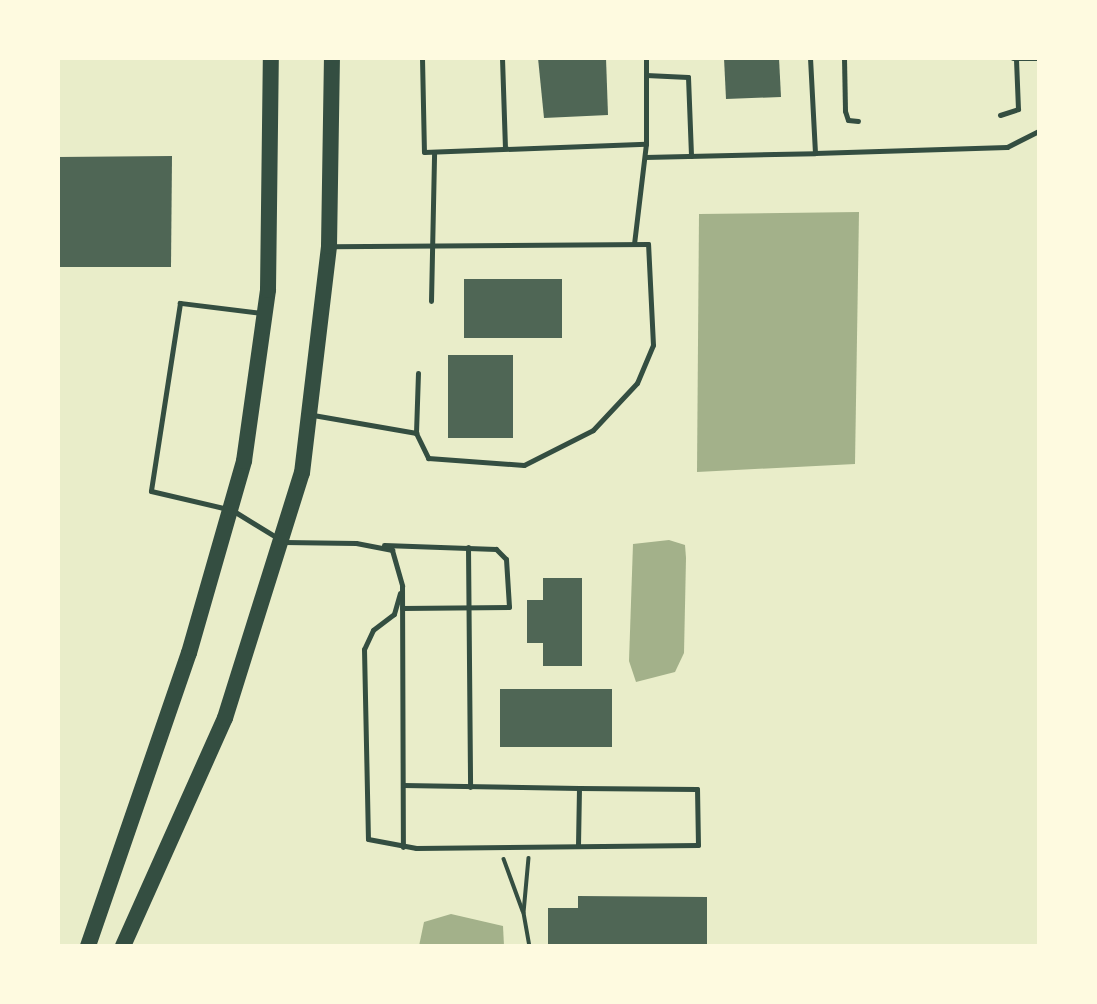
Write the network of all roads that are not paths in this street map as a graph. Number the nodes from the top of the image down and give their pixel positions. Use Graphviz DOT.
graph roads {
  1 [pos="271,58"];
  2 [pos="332,58"];
  3 [pos="422,58"];
  4 [pos="502,58"];
  5 [pos="646,58"];
  6 [pos="810,58"];
  7 [pos="844,58"];
  8 [pos="1015,58"];
  9 [pos="1039,58"];
  10 [pos="646,75"];
  11 [pos="1000,115"];
  12 [pos="859,121"];
  13 [pos="1039,131"];
  14 [pos="646,144"];
  15 [pos="505,146"];
  16 [pos="434,152"];
  17 [pos="815,153"];
  18 [pos="691,156"];
  19 [pos="645,157"];
  20 [pos="634,244"];
  21 [pos="329,246"];
  22 [pos="434,247"];
  23 [pos="431,301"];
  24 [pos="265,313"];
  25 [pos="418,373"];
  26 [pos="313,415"];
  27 [pos="416,433"];
  28 [pos="232,510"];
  29 [pos="284,542"];
  30 [pos="381,545"];
  31 [pos="468,547"];
  32 [pos="402,586"];
  33 [pos="402,608"];
  34 [pos="468,608"];
  35 [pos="403,786"];
  36 [pos="470,786"];
  37 [pos="579,788"];
  38 [pos="578,845"];
  39 [pos="403,847"];
  40 [pos="88,946"];
  41 [pos="123,946"];
  1 -- 24 [label="main road"];
  2 -- 21 [label="main road"];
  3 -- 16 [label="lane"];
  4 -- 15 [label="lane"];
  5 -- 10 [label="lane"];
  6 -- 17 [label="lane"];
  7 -- 12 [label="lane"];
  8 -- 9 [label="lane"];
  8 -- 11 [label="lane"];
  10 -- 14 [label="lane"];
  10 -- 18 [label="lane"];
  13 -- 17 [label="lane"];
  14 -- 15 [label="lane"];
  14 -- 19 [label="lane"];
  15 -- 16 [label="lane"];
  16 -- 22 [label="lane"];
  17 -- 18 [label="lane"];
  18 -- 19 [label="lane"];
  19 -- 20 [label="lane"];
  20 -- 22 [label="lane"];
  20 -- 27 [label="lane"];
  21 -- 22 [label="lane"];
  21 -- 26 [label="main road"];
  22 -- 23 [label="lane"];
  24 -- 28 [label="main road"];
  24 -- 28 [label="lane"];
  25 -- 27 [label="lane"];
  26 -- 27 [label="lane"];
  26 -- 29 [label="main road"];
  28 -- 29 [label="lane"];
  28 -- 40 [label="main road"];
  29 -- 30 [label="lane"];
  29 -- 41 [label="main road"];
  30 -- 31 [label="lane"];
  30 -- 32 [label="lane"];
  31 -- 34 [label="lane"];
  31 -- 34 [label="lane"];
  32 -- 33 [label="lane"];
  32 -- 39 [label="lane"];
  33 -- 34 [label="lane"];
  33 -- 35 [label="lane"];
  34 -- 36 [label="lane"];
  35 -- 36 [label="lane"];
  35 -- 39 [label="lane"];
  36 -- 37 [label="lane"];
  37 -- 38 [label="lane"];
  37 -- 38 [label="lane"];
  38 -- 39 [label="lane"];
}
